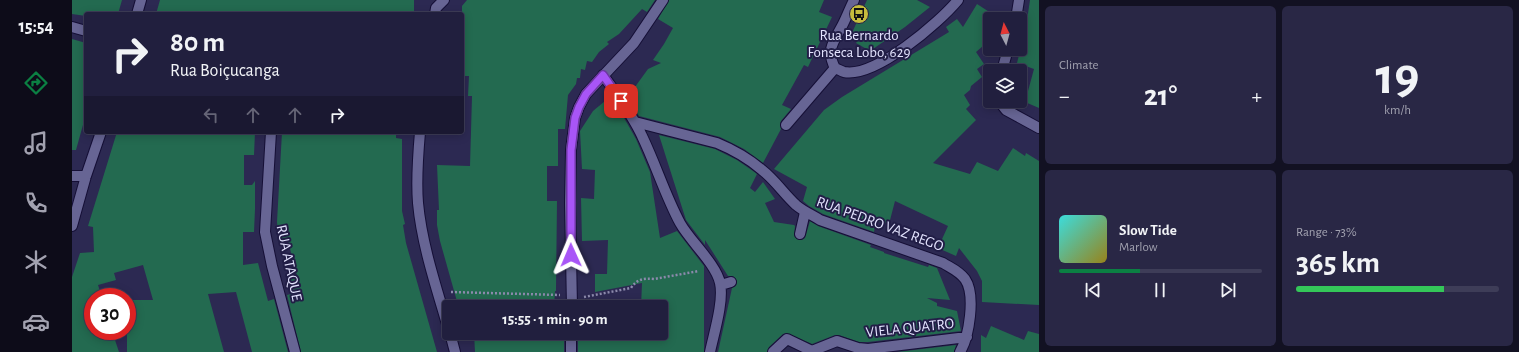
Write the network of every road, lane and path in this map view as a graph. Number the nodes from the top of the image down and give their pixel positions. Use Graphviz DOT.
graph roads {
  1 [pos="141,0"];
  2 [pos="444,0"];
  3 [pos="663,0"];
  4 [pos="854,0"];
  5 [pos="958,0"];
  6 [pos="1020,0"];
  7 [pos="434,7"];
  8 [pos="138,12"];
  9 [pos="1017,12"];
  10 [pos="72,27"];
  11 [pos="84,30"];
  12 [pos="835,68"];
  13 [pos="603,75"];
  14 [pos="1004,108"];
  15 [pos="635,122"];
  16 [pos="786,125"];
  17 [pos="1039,128"];
  18 [pos="99,134"];
  19 [pos="271,134"];
  20 [pos="420,134"];
  21 [pos="72,176"];
  22 [pos="86,176"];
  23 [pos="805,212"];
  24 [pos="72,226"];
  25 [pos="800,234"];
  26 [pos="713,267"];
  27 [pos="731,282"];
  28 [pos="721,285"];
  29 [pos="438,292"];
  30 [pos="557,300"];
  31 [pos="572,300"];
  32 [pos="577,300"];
  33 [pos="442,307"];
  34 [pos="967,337"];
  35 [pos="451,340"];
  36 [pos="572,340"];
  37 [pos="295,352"];
  38 [pos="455,352"];
  39 [pos="571,352"];
  40 [pos="710,352"];
  41 [pos="773,352"];
  42 [pos="960,352"];
  1 -- 8 [label="street"];
  2 -- 7 [label="street"];
  3 -- 13 [label="street"];
  4 -- 12 [label="street"];
  5 -- 12 [label="street"];
  6 -- 9 [label="street"];
  10 -- 11 [label="street"];
  12 -- 16 [label="street"];
  13 -- 15 [label="street"];
  13 -- 31 [label="street"];
  14 -- 17 [label="street"];
  15 -- 23 [label="street, RUA PEDRO VAZ REGO"];
  15 -- 26 [label="street"];
  18 -- 22 [label="street"];
  19 -- 37 [label="street, RUA ATAQUE"];
  20 -- 29 [label="street"];
  21 -- 22 [label="street"];
  22 -- 24 [label="street"];
  23 -- 25 [label="street"];
  23 -- 34 [label="street, RUA PEDRO VAZ REGO"];
  26 -- 28 [label="street"];
  26 -- 32 [label="path"];
  27 -- 28 [label="street"];
  28 -- 40 [label="street"];
  29 -- 30 [label="path"];
  29 -- 33 [label="street"];
  34 -- 41 [label="street, VIELA QUATRO"];
  34 -- 42 [label="street, RUA PEDRO VAZ REGO"];
  35 -- 38 [label="street"];
  36 -- 39 [label="street"];
}
